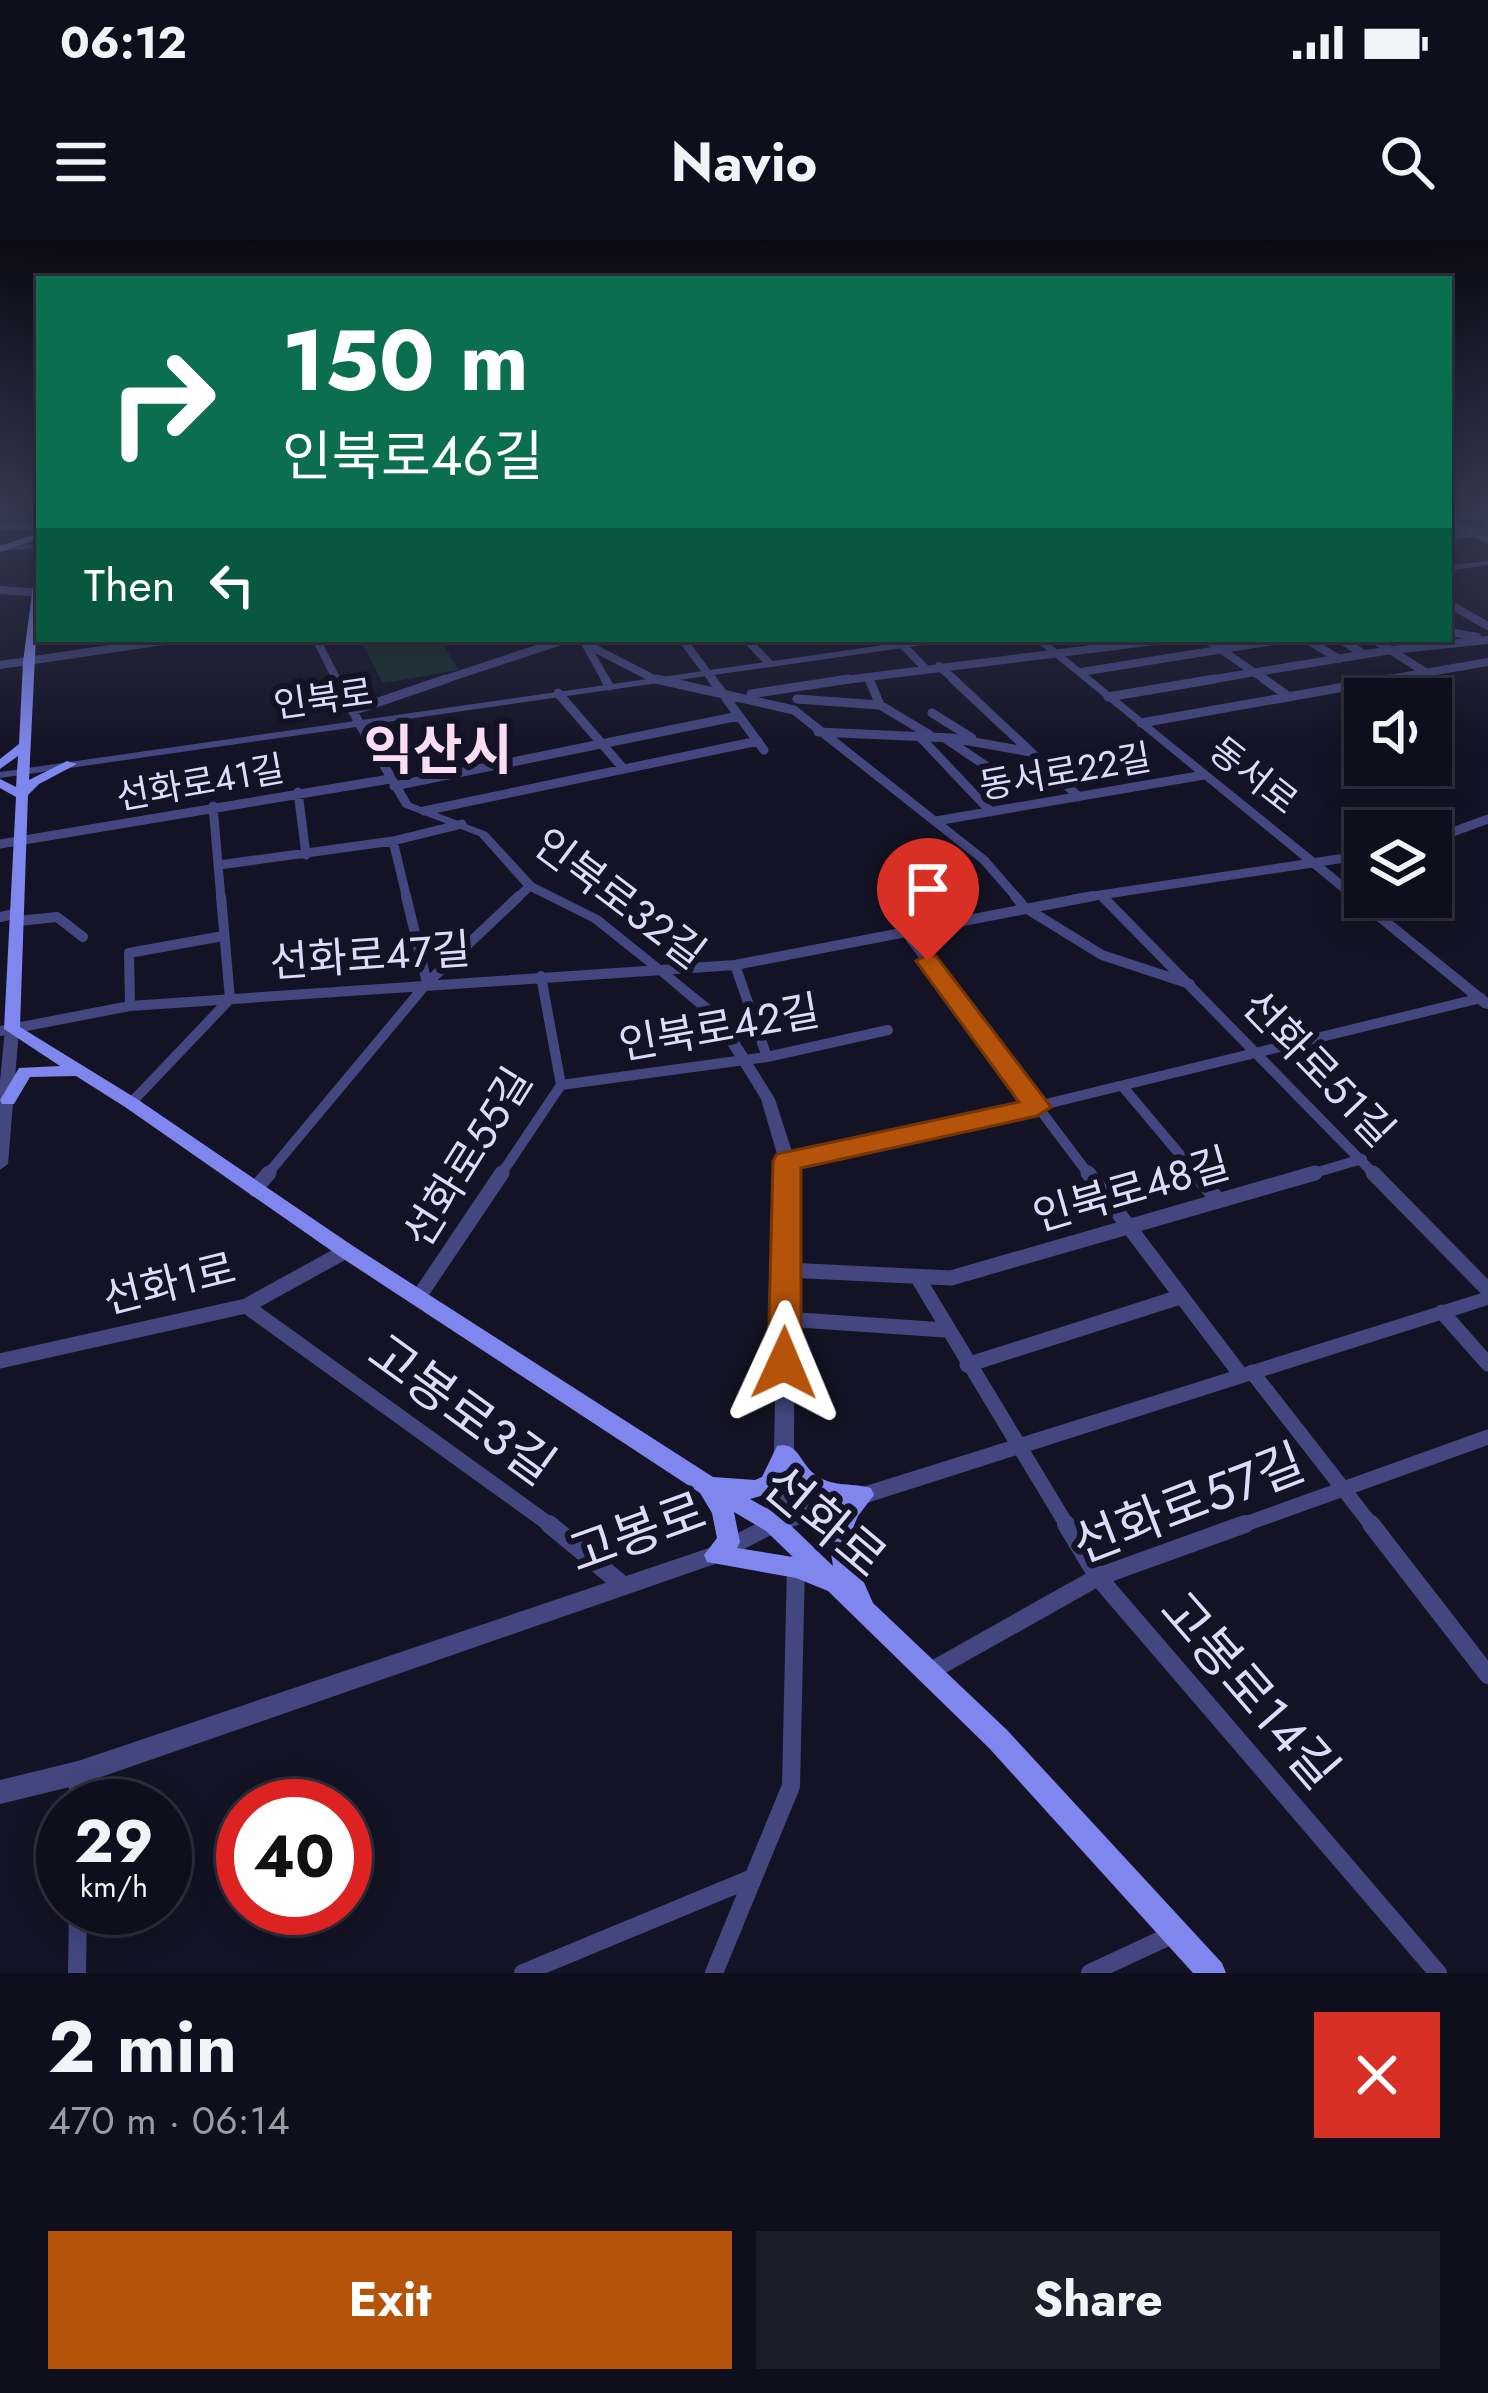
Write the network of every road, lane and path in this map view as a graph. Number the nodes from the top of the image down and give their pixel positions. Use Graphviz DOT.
graph roads {
  1 [pos="1452,606"];
  2 [pos="36,607"];
  3 [pos="1452,624"];
  4 [pos="1488,626"];
  5 [pos="1452,633"];
  6 [pos="1475,637"];
  7 [pos="1488,640"];
  8 [pos="95,642"];
  9 [pos="154,642"];
  10 [pos="318,642"];
  11 [pos="559,642"];
  12 [pos="584,642"];
  13 [pos="684,642"];
  14 [pos="749,642"];
  15 [pos="900,642"];
  16 [pos="1042,642"];
  17 [pos="1151,642"];
  18 [pos="1210,642"];
  19 [pos="1268,642"];
  20 [pos="1282,642"];
  21 [pos="1311,642"];
  22 [pos="1345,642"];
  23 [pos="1378,642"];
  24 [pos="92,650"];
  25 [pos="1221,650"];
  26 [pos="1391,650"];
  27 [pos="1365,655"];
  28 [pos="1060,656"];
  29 [pos="1339,659"];
  30 [pos="28,662"];
  31 [pos="1488,662"];
  32 [pos="769,663"];
  33 [pos="0,664"];
  34 [pos="1310,664"];
  35 [pos="939,666"];
  36 [pos="925,668"];
  37 [pos="706,672"];
  38 [pos="1081,672"];
  39 [pos="1425,672"];
  40 [pos="1253,673"];
  41 [pos="868,677"];
  42 [pos="654,679"];
  43 [pos="609,686"];
  44 [pos="789,690"];
  45 [pos="718,691"];
  46 [pos="558,693"];
  47 [pos="743,695"];
  48 [pos="1108,697"];
  49 [pos="1289,697"];
  50 [pos="797,699"];
  51 [pos="880,705"];
  52 [pos="932,713"];
  53 [pos="739,716"];
  54 [pos="356,717"];
  55 [pos="802,718"];
  56 [pos="1141,723"];
  57 [pos="817,732"];
  58 [pos="919,736"];
  59 [pos="933,737"];
  60 [pos="945,738"];
  61 [pos="979,742"];
  62 [pos="602,743"];
  63 [pos="23,746"];
  64 [pos="1031,752"];
  65 [pos="533,758"];
  66 [pos="71,764"];
  67 [pos="0,765"];
  68 [pos="622,767"];
  69 [pos="23,771"];
  70 [pos="1204,775"];
  71 [pos="0,779"];
  72 [pos="392,782"];
  73 [pos="551,782"];
  74 [pos="1016,786"];
  75 [pos="298,793"];
  76 [pos="21,795"];
  77 [pos="1079,796"];
  78 [pos="213,806"];
  79 [pos="424,811"];
  80 [pos="991,812"];
  81 [pos="1488,819"];
  82 [pos="936,821"];
  83 [pos="462,824"];
  84 [pos="1452,832"];
  85 [pos="393,841"];
  86 [pos="20,842"];
  87 [pos="0,844"];
  88 [pos="306,855"];
  89 [pos="1344,858"];
  90 [pos="1317,862"];
  91 [pos="219,865"];
  92 [pos="530,886"];
  93 [pos="1101,895"];
  94 [pos="1024,907"];
  95 [pos="0,916"];
  96 [pos="18,917"];
  97 [pos="905,931"];
  98 [pos="224,936"];
  99 [pos="83,937"];
  100 [pos="735,965"];
  101 [pos="665,973"];
  102 [pos="541,976"];
  103 [pos="427,983"];
  104 [pos="1190,984"];
  105 [pos="13,989"];
  106 [pos="230,999"];
  107 [pos="1484,1001"];
  108 [pos="130,1006"];
  109 [pos="0,1011"];
  110 [pos="6,1030"];
  111 [pos="888,1030"];
  112 [pos="1258,1052"];
  113 [pos="767,1057"];
  114 [pos="746,1060"];
  115 [pos="5,1063"];
  116 [pos="75,1071"];
  117 [pos="561,1085"];
  118 [pos="1123,1087"];
  119 [pos="8,1100"];
  120 [pos="131,1103"];
  121 [pos="1037,1107"];
  122 [pos="1362,1159"];
  123 [pos="787,1161"];
  124 [pos="0,1164"];
  125 [pos="255,1189"];
  126 [pos="1219,1202"];
  127 [pos="1128,1227"];
  128 [pos="346,1251"];
  129 [pos="787,1270"];
  130 [pos="919,1280"];
  131 [pos="1488,1294"];
  132 [pos="1180,1297"];
  133 [pos="418,1298"];
  134 [pos="246,1306"];
  135 [pos="1442,1312"];
  136 [pos="785,1318"];
  137 [pos="945,1330"];
  138 [pos="0,1361"];
  139 [pos="1488,1364"];
  140 [pos="967,1365"];
  141 [pos="1247,1373"];
  142 [pos="1488,1436"];
  143 [pos="1018,1447"];
  144 [pos="784,1452"];
  145 [pos="708,1486"];
  146 [pos="1342,1489"];
  147 [pos="862,1495"];
  148 [pos="774,1524"];
  149 [pos="716,1555"];
  150 [pos="798,1568"];
  151 [pos="1098,1576"];
  152 [pos="624,1586"];
  153 [pos="865,1611"];
  154 [pos="929,1672"];
  155 [pos="1488,1675"];
  156 [pos="78,1773"];
  157 [pos="78,1779"];
  158 [pos="0,1792"];
  159 [pos="750,1879"];
  160 [pos="1178,1933"];
  161 [pos="78,1935"];
  162 [pos="77,1973"];
  163 [pos="523,1973"];
  164 [pos="713,1973"];
  165 [pos="1090,1973"];
  166 [pos="1212,1973"];
  167 [pos="1438,1973"];
  1 -- 4 [label="street"];
  2 -- 30 [label="main road"];
  3 -- 6 [label="street"];
  5 -- 6 [label="street"];
  6 -- 7 [label="street"];
  7 -- 26 [label="street"];
  8 -- 24 [label="street"];
  9 -- 24 [label="street"];
  10 -- 54 [label="street"];
  11 -- 54 [label="street"];
  12 -- 42 [label="street"];
  12 -- 43 [label="street"];
  13 -- 37 [label="street"];
  14 -- 32 [label="street"];
  15 -- 32 [label="street, 인북로"];
  15 -- 36 [label="street"];
  16 -- 28 [label="street, 동서로"];
  17 -- 28 [label="street"];
  18 -- 25 [label="street"];
  19 -- 25 [label="street"];
  20 -- 34 [label="street"];
  21 -- 29 [label="street"];
  22 -- 27 [label="street"];
  23 -- 26 [label="street"];
  24 -- 30 [label="street"];
  25 -- 38 [label="street"];
  25 -- 40 [label="street"];
  26 -- 27 [label="street"];
  26 -- 39 [label="street"];
  27 -- 29 [label="street"];
  28 -- 35 [label="street"];
  28 -- 38 [label="street, 동서로"];
  29 -- 34 [label="street"];
  30 -- 33 [label="street"];
  30 -- 63 [label="main road"];
  31 -- 39 [label="street"];
  32 -- 37 [label="street, 인북로"];
  34 -- 40 [label="street"];
  35 -- 36 [label="street"];
  35 -- 64 [label="street"];
  36 -- 41 [label="street"];
  37 -- 42 [label="street, 인북로"];
  37 -- 45 [label="street"];
  38 -- 48 [label="street, 동서로"];
  39 -- 49 [label="street"];
  40 -- 48 [label="street"];
  40 -- 49 [label="street"];
  41 -- 44 [label="street"];
  41 -- 51 [label="street"];
  42 -- 43 [label="street, 인북로"];
  42 -- 45 [label="street"];
  43 -- 46 [label="street, 인북로"];
  44 -- 47 [label="street"];
  44 -- 50 [label="street"];
  45 -- 47 [label="street"];
  45 -- 53 [label="street"];
  46 -- 54 [label="street, 인북로"];
  46 -- 62 [label="street"];
  47 -- 55 [label="street"];
  48 -- 56 [label="street, 동서로"];
  49 -- 56 [label="street"];
  50 -- 51 [label="street"];
  50 -- 55 [label="street"];
  51 -- 59 [label="street"];
  52 -- 61 [label="street"];
  53 -- 62 [label="street, 선화로41길"];
  53 -- 68 [label="street"];
  54 -- 66 [label="street, 인북로"];
  54 -- 72 [label="street, 인북로32길"];
  55 -- 57 [label="street"];
  56 -- 70 [label="street, 동서로"];
  57 -- 58 [label="street"];
  57 -- 82 [label="street"];
  58 -- 59 [label="street"];
  58 -- 80 [label="street"];
  59 -- 60 [label="street"];
  60 -- 61 [label="street"];
  60 -- 74 [label="street"];
  61 -- 64 [label="street"];
  62 -- 65 [label="street, 선화로41길"];
  62 -- 68 [label="street"];
  63 -- 66 [label="main road"];
  63 -- 67 [label="main road"];
  63 -- 69 [label="main road"];
  64 -- 77 [label="street"];
  65 -- 72 [label="street, 선화로41길"];
  65 -- 73 [label="street"];
  66 -- 69 [label="street, 인북로"];
  66 -- 76 [label="main road"];
  68 -- 73 [label="street"];
  69 -- 71 [label="street, 인북로"];
  69 -- 76 [label="main road"];
  70 -- 77 [label="street, 동서로22길"];
  70 -- 90 [label="street, 동서로"];
  71 -- 76 [label="main road"];
  72 -- 75 [label="street, 선화로41길"];
  72 -- 79 [label="street, 인북로32길"];
  73 -- 79 [label="street"];
  75 -- 78 [label="street, 선화로41길"];
  75 -- 88 [label="street"];
  76 -- 86 [label="main road"];
  77 -- 80 [label="street, 동서로22길"];
  78 -- 86 [label="street, 선화로41길"];
  78 -- 91 [label="street"];
  79 -- 83 [label="street, 인북로32길"];
  80 -- 82 [label="street, 동서로22길"];
  81 -- 84 [label="street"];
  82 -- 94 [label="street"];
  83 -- 85 [label="street"];
  83 -- 92 [label="street, 인북로32길"];
  85 -- 88 [label="street"];
  85 -- 103 [label="street"];
  86 -- 87 [label="street, 선화로41길"];
  86 -- 96 [label="main road"];
  88 -- 91 [label="street"];
  89 -- 90 [label="street, 선화로47길"];
  90 -- 93 [label="street, 선화로47길"];
  90 -- 107 [label="street, 동서로"];
  91 -- 98 [label="street"];
  92 -- 101 [label="street, 인북로32길"];
  92 -- 103 [label="street"];
  93 -- 94 [label="street, 선화로47길"];
  93 -- 104 [label="street, 선화로51길"];
  94 -- 97 [label="street, 선화로47길"];
  94 -- 104 [label="street"];
  95 -- 96 [label="street"];
  96 -- 99 [label="street"];
  96 -- 105 [label="main road"];
  97 -- 100 [label="street, 선화로47길"];
  97 -- 121 [label="street"];
  98 -- 106 [label="street"];
  98 -- 108 [label="street"];
  100 -- 101 [label="street, 선화로47길"];
  100 -- 113 [label="street"];
  101 -- 102 [label="street, 선화로47길"];
  101 -- 114 [label="street, 인북로32길"];
  102 -- 103 [label="street, 선화로47길"];
  102 -- 117 [label="street, 선화로55길"];
  103 -- 106 [label="street, 선화로47길"];
  103 -- 125 [label="street"];
  104 -- 112 [label="street, 선화로51길"];
  105 -- 109 [label="main road"];
  105 -- 110 [label="main road"];
  106 -- 108 [label="street, 선화로47길"];
  106 -- 120 [label="street"];
  107 -- 112 [label="street"];
  108 -- 110 [label="street, 선화로47길"];
  110 -- 115 [label="street"];
  110 -- 116 [label="main road, 선화로"];
  111 -- 113 [label="street, 인북로42길"];
  112 -- 118 [label="street"];
  112 -- 122 [label="street, 선화로51길"];
  113 -- 114 [label="street, 인북로42길"];
  114 -- 117 [label="street, 인북로42길"];
  114 -- 123 [label="street, 인북로32길"];
  115 -- 119 [label="street"];
  116 -- 119 [label="main road"];
  116 -- 120 [label="main road, 선화로"];
  117 -- 133 [label="street, 선화로55길"];
  118 -- 121 [label="street"];
  118 -- 126 [label="street"];
  119 -- 124 [label="street"];
  120 -- 125 [label="main road, 선화로"];
  121 -- 123 [label="street"];
  121 -- 127 [label="street"];
  122 -- 126 [label="street, 인북로48길"];
  122 -- 131 [label="street, 선화로51길"];
  123 -- 129 [label="street, 인북로32길"];
  125 -- 128 [label="main road, 선화로"];
  126 -- 127 [label="street, 인북로48길"];
  127 -- 130 [label="street, 인북로48길"];
  127 -- 132 [label="street"];
  128 -- 133 [label="main road, 선화로"];
  128 -- 134 [label="street, 선화1로"];
  129 -- 130 [label="street, 인북로48길"];
  129 -- 136 [label="street, 인북로32길"];
  130 -- 137 [label="street"];
  131 -- 135 [label="street, 고봉로"];
  132 -- 140 [label="street"];
  132 -- 141 [label="street"];
  133 -- 145 [label="main road, 선화로"];
  134 -- 138 [label="street, 선화1로"];
  134 -- 152 [label="street, 고봉로3길"];
  135 -- 139 [label="street"];
  135 -- 141 [label="street, 고봉로"];
  136 -- 137 [label="street"];
  136 -- 144 [label="street, 인북로32길"];
  137 -- 140 [label="street"];
  140 -- 143 [label="street"];
  141 -- 143 [label="street, 고봉로"];
  141 -- 146 [label="street"];
  142 -- 146 [label="street, 선화로57길"];
  143 -- 147 [label="street, 고봉로"];
  143 -- 151 [label="street, 고봉로14길"];
  144 -- 145 [label="main road"];
  144 -- 147 [label="main road"];
  144 -- 148 [label="street, 인북로32길"];
  145 -- 148 [label="main road, 선화로"];
  145 -- 149 [label="main road"];
  146 -- 151 [label="street, 선화로57길"];
  146 -- 155 [label="street"];
  147 -- 148 [label="street, 고봉로"];
  147 -- 153 [label="main road"];
  148 -- 149 [label="street, 고봉로"];
  148 -- 150 [label="street"];
  148 -- 153 [label="main road, 선화로"];
  149 -- 150 [label="main road"];
  149 -- 152 [label="street, 고봉로"];
  150 -- 153 [label="main road"];
  150 -- 159 [label="street"];
  151 -- 154 [label="street, 선화로57길"];
  151 -- 167 [label="street, 고봉로14길"];
  152 -- 156 [label="street, 고봉로"];
  153 -- 154 [label="main road, 선화로"];
  154 -- 160 [label="main road, 선화로"];
  156 -- 157 [label="street"];
  156 -- 158 [label="street, 고봉로"];
  159 -- 163 [label="street"];
  159 -- 164 [label="street"];
  160 -- 165 [label="street"];
  160 -- 166 [label="main road, 선화로"];
  161 -- 162 [label="street"];
}
